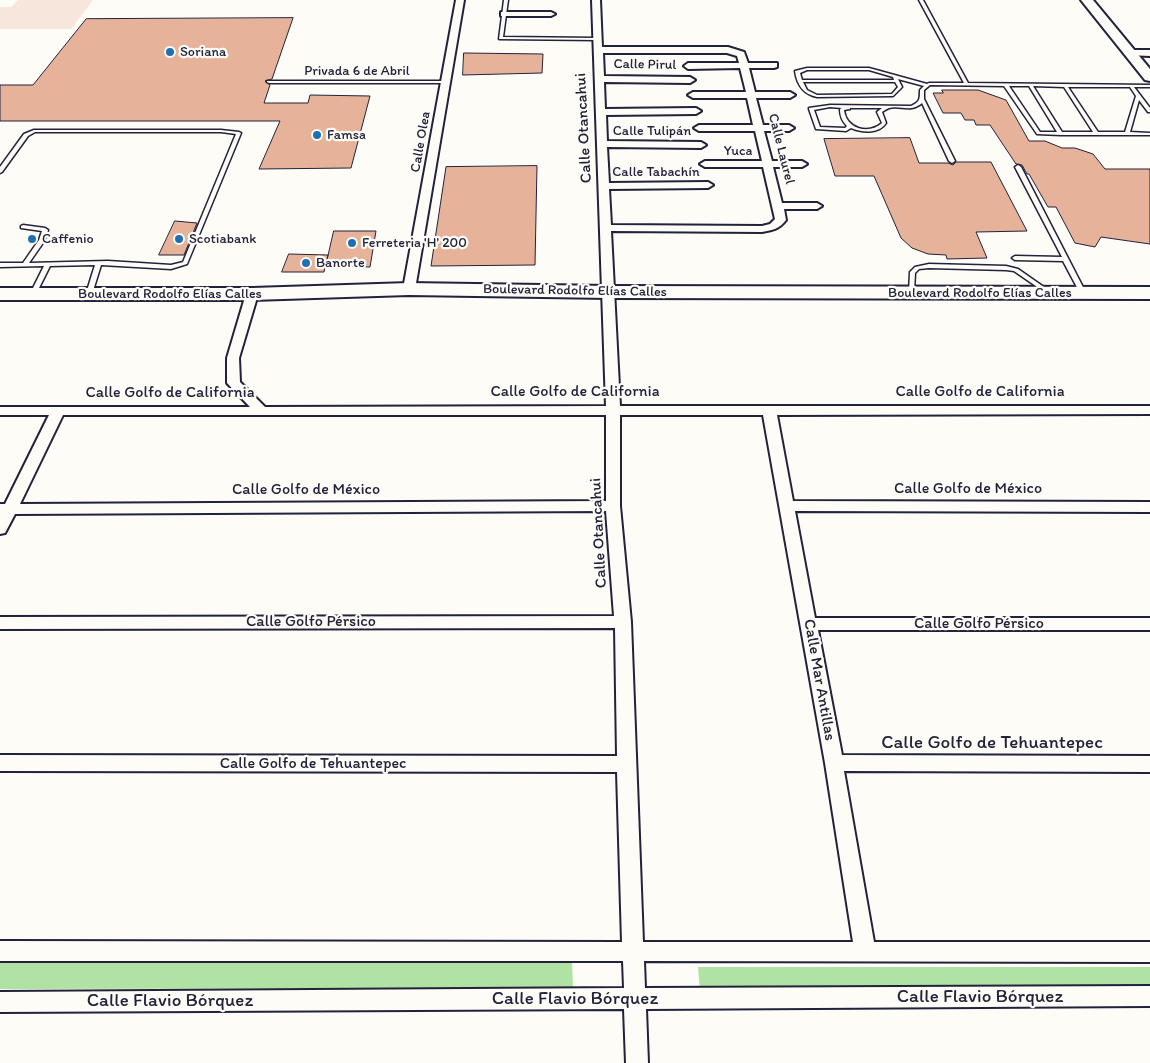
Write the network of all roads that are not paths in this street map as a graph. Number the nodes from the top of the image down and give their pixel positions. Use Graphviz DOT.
graph roads {
  1 [pos="460,0"];
  2 [pos="506,0"];
  3 [pos="596,0"];
  4 [pos="921,0"];
  5 [pos="1087,0"];
  6 [pos="504,14"];
  7 [pos="551,14"];
  8 [pos="597,44"];
  9 [pos="1130,53"];
  10 [pos="1150,53"];
  11 [pos="745,65"];
  12 [pos="688,66"];
  13 [pos="774,66"];
  14 [pos="599,78"];
  15 [pos="1150,78"];
  16 [pos="896,79"];
  17 [pos="690,80"];
  18 [pos="800,81"];
  19 [pos="269,82"];
  20 [pos="445,82"];
  21 [pos="966,83"];
  22 [pos="926,85"];
  23 [pos="1006,85"];
  24 [pos="1030,85"];
  25 [pos="1065,85"];
  26 [pos="1130,86"];
  27 [pos="1150,86"];
  28 [pos="693,95"];
  29 [pos="752,95"];
  30 [pos="790,95"];
  31 [pos="1138,97"];
  32 [pos="922,99"];
  33 [pos="848,108"];
  34 [pos="886,108"];
  35 [pos="696,111"];
  36 [pos="601,112"];
  37 [pos="1150,112"];
  38 [pos="849,127"];
  39 [pos="699,128"];
  40 [pos="761,128"];
  41 [pos="789,128"];
  42 [pos="1127,133"];
  43 [pos="1060,134"];
  44 [pos="1097,134"];
  45 [pos="1150,134"];
  46 [pos="603,144"];
  47 [pos="701,145"];
  48 [pos="952,161"];
  49 [pos="705,164"];
  50 [pos="768,164"];
  51 [pos="802,164"];
  52 [pos="1018,167"];
  53 [pos="0,171"];
  54 [pos="708,185"];
  55 [pos="605,186"];
  56 [pos="780,206"];
  57 [pos="817,206"];
  58 [pos="23,227"];
  59 [pos="606,228"];
  60 [pos="1015,258"];
  61 [pos="1065,259"];
  62 [pos="99,263"];
  63 [pos="48,264"];
  64 [pos="0,265"];
  65 [pos="24,265"];
  66 [pos="409,289"];
  67 [pos="609,292"];
  68 [pos="912,292"];
  69 [pos="1049,293"];
  70 [pos="1083,293"];
  71 [pos="1150,293"];
  72 [pos="0,294"];
  73 [pos="33,294"];
  74 [pos="89,294"];
  75 [pos="252,294"];
  76 [pos="613,409"];
  77 [pos="769,409"];
  78 [pos="262,410"];
  79 [pos="1150,410"];
  80 [pos="0,411"];
  81 [pos="58,411"];
  82 [pos="613,506"];
  83 [pos="787,506"];
  84 [pos="1150,507"];
  85 [pos="5,509"];
  86 [pos="0,529"];
  87 [pos="623,622"];
  88 [pos="0,623"];
  89 [pos="809,624"];
  90 [pos="1150,624"];
  91 [pos="0,763"];
  92 [pos="834,763"];
  93 [pos="626,764"];
  94 [pos="1150,764"];
  95 [pos="0,951"];
  96 [pos="635,951"];
  97 [pos="866,951"];
  98 [pos="1150,952"];
  99 [pos="1150,996"];
  100 [pos="634,999"];
  101 [pos="0,1002"];
  102 [pos="637,1063"];
  1 -- 20 [label="street, Calle Olea"];
  2 -- 6 [label="lane"];
  3 -- 8 [label="street, Calle Otancahui"];
  4 -- 21 [label="lane"];
  5 -- 9 [label="main road"];
  6 -- 7 [label="street"];
  6 -- 8 [label="lane"];
  8 -- 11 [label="street"];
  8 -- 14 [label="street, Calle Otancahui"];
  9 -- 10 [label="street"];
  9 -- 15 [label="main road"];
  11 -- 12 [label="street"];
  11 -- 13 [label="street"];
  11 -- 29 [label="street, Calle Laurel"];
  14 -- 17 [label="street, Calle Pirul"];
  14 -- 36 [label="street, Calle Otancahui"];
  16 -- 18 [label="lane"];
  16 -- 18 [label="lane"];
  16 -- 18 [label="lane"];
  16 -- 22 [label="lane"];
  19 -- 20 [label="lane, Privada 6 de Abril"];
  20 -- 66 [label="street, Calle Olea"];
  21 -- 22 [label="lane"];
  21 -- 23 [label="lane"];
  22 -- 32 [label="lane"];
  23 -- 24 [label="lane"];
  23 -- 43 [label="lane"];
  24 -- 25 [label="lane"];
  24 -- 43 [label="lane"];
  25 -- 26 [label="lane"];
  25 -- 44 [label="lane"];
  26 -- 27 [label="lane"];
  26 -- 31 [label="lane"];
  28 -- 29 [label="street"];
  29 -- 30 [label="street"];
  29 -- 40 [label="street, Calle Laurel"];
  31 -- 37 [label="lane"];
  31 -- 42 [label="lane"];
  32 -- 34 [label="lane"];
  32 -- 48 [label="lane"];
  33 -- 34 [label="lane"];
  33 -- 38 [label="lane"];
  33 -- 38 [label="lane"];
  34 -- 38 [label="lane"];
  35 -- 36 [label="street"];
  36 -- 46 [label="street, Calle Otancahui"];
  39 -- 40 [label="street"];
  40 -- 41 [label="street"];
  40 -- 50 [label="street, Calle Laurel"];
  42 -- 44 [label="lane"];
  42 -- 45 [label="lane"];
  43 -- 44 [label="lane"];
  46 -- 47 [label="street, Calle Tulipán"];
  46 -- 55 [label="street, Calle Otancahui"];
  49 -- 50 [label="street, Yuca"];
  50 -- 51 [label="street, Yuca"];
  50 -- 56 [label="street, Calle Laurel"];
  52 -- 61 [label="lane"];
  53 -- 62 [label="lane"];
  54 -- 55 [label="street, Calle Tabachín"];
  55 -- 59 [label="street, Calle Otancahui"];
  56 -- 57 [label="street"];
  56 -- 59 [label="street, Calle Laurel"];
  58 -- 65 [label="lane"];
  59 -- 67 [label="street, Calle Otancahui"];
  60 -- 61 [label="lane"];
  61 -- 70 [label="lane"];
  62 -- 63 [label="lane"];
  62 -- 74 [label="lane"];
  63 -- 65 [label="lane"];
  63 -- 73 [label="lane"];
  64 -- 65 [label="lane"];
  66 -- 67 [label="main road, Boulevard Rodolfo Elías Calles"];
  66 -- 75 [label="main road, Boulevard Rodolfo Elías Calles"];
  67 -- 68 [label="main road, Boulevard Rodolfo Elías Calles"];
  67 -- 76 [label="street, Calle Otancahui"];
  68 -- 69 [label="main road, Boulevard Rodolfo Elías Calles"];
  68 -- 69 [label="lane"];
  69 -- 70 [label="main road, Boulevard Rodolfo Elías Calles"];
  70 -- 71 [label="main road, Boulevard Rodolfo Elías Calles"];
  72 -- 73 [label="main road, Boulevard Rodolfo Elías Calles"];
  73 -- 74 [label="main road, Boulevard Rodolfo Elías Calles"];
  74 -- 75 [label="main road, Boulevard Rodolfo Elías Calles"];
  75 -- 78 [label="street"];
  76 -- 77 [label="street, Calle Golfo de California"];
  76 -- 78 [label="street, Calle Golfo de California"];
  76 -- 82 [label="street, Calle Otancahui"];
  77 -- 79 [label="street, Calle Golfo de California"];
  77 -- 83 [label="street, Calle Mar Antillas"];
  78 -- 81 [label="street, Calle Golfo de California"];
  80 -- 81 [label="street, Calle Golfo de California"];
  81 -- 85 [label="street"];
  82 -- 85 [label="street, Calle Golfo de México"];
  82 -- 87 [label="street, Calle Otancahui"];
  83 -- 84 [label="street, Calle Golfo de México"];
  83 -- 89 [label="street, Calle Mar Antillas"];
  85 -- 86 [label="street"];
  87 -- 88 [label="street, Calle Golfo Pérsico"];
  87 -- 93 [label="street, Calle Otancahui"];
  89 -- 90 [label="street, Calle Golfo Pérsico"];
  89 -- 92 [label="street, Calle Mar Antillas"];
  91 -- 93 [label="street, Calle Golfo de Tehuantepec"];
  92 -- 94 [label="street, Calle Golfo de Tehuantepec"];
  92 -- 97 [label="street, Calle Mar Antillas"];
  93 -- 96 [label="street, Calle Otancahui"];
  95 -- 96 [label="street"];
  96 -- 97 [label="street"];
  96 -- 100 [label="street, Calle Otancahui"];
  97 -- 98 [label="street"];
  99 -- 100 [label="street, Calle Flavio Bórquez"];
  100 -- 101 [label="street, Calle Flavio Bórquez"];
  100 -- 102 [label="street, Calle Otancahui"];
}
